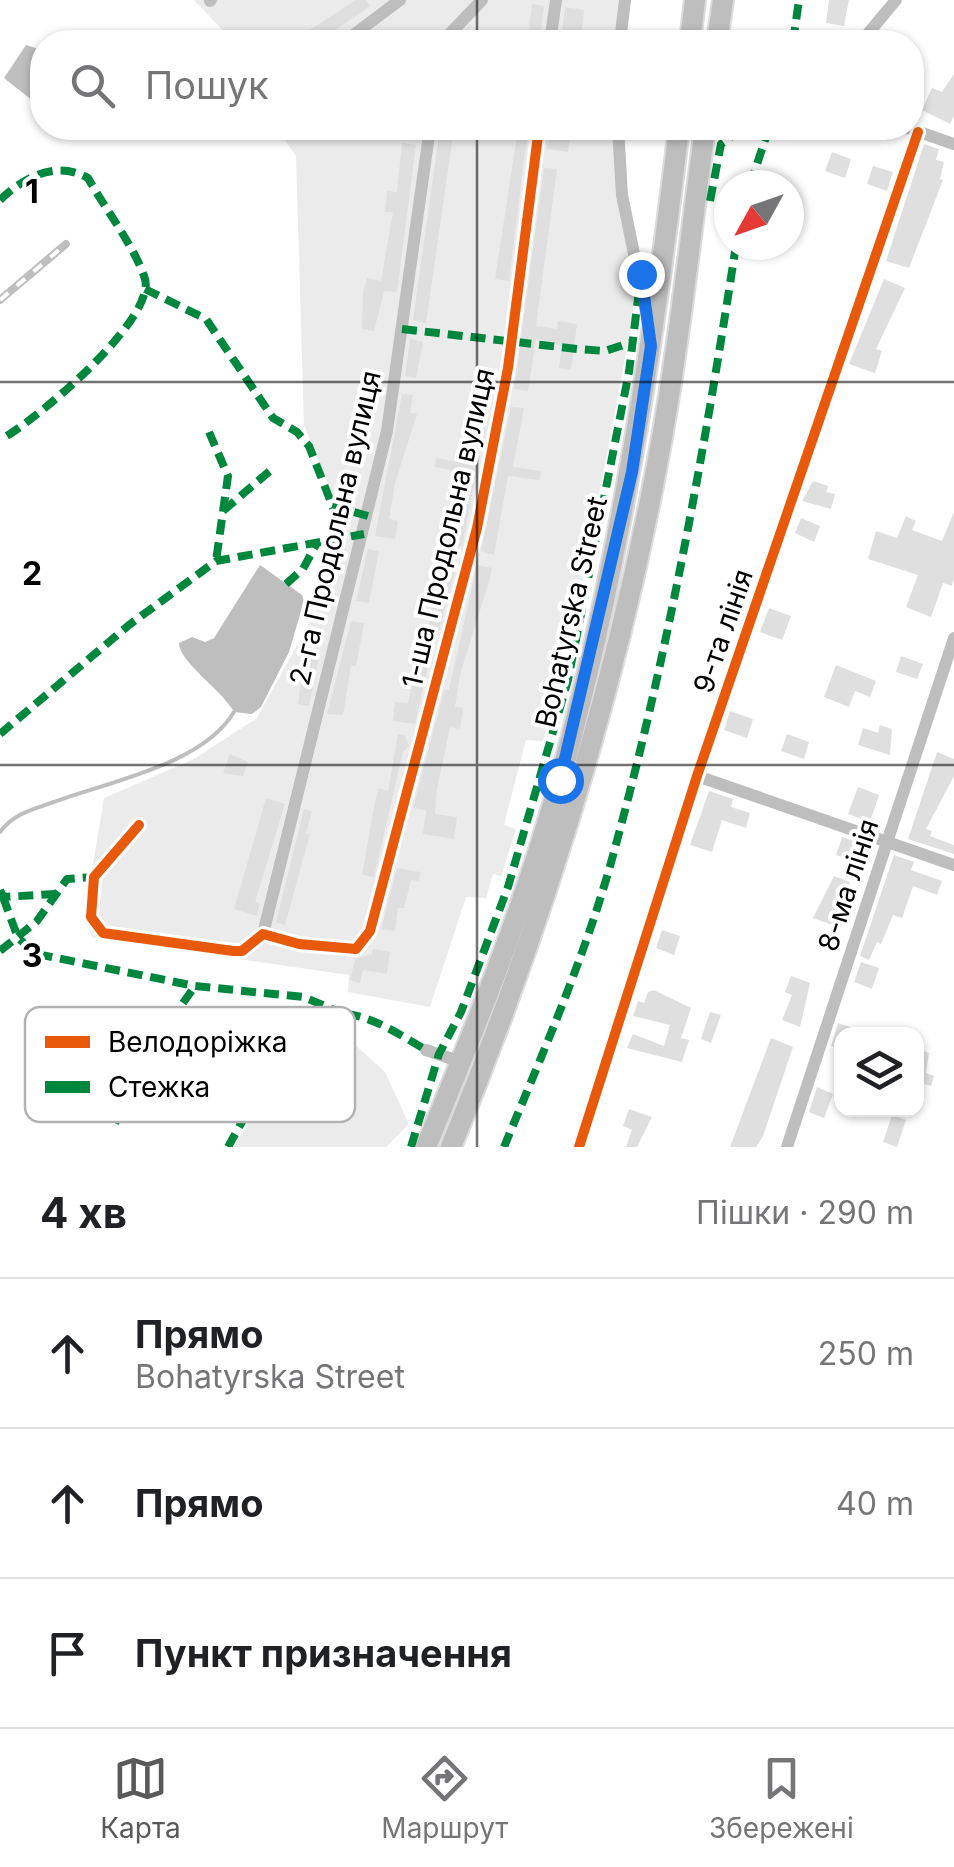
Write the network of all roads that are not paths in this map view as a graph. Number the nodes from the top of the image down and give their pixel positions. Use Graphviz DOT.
graph roads {
  1 [pos="400,0"];
  2 [pos="482,0"];
  3 [pos="556,0"];
  4 [pos="625,0"];
  5 [pos="695,0"];
  6 [pos="722,0"];
  7 [pos="896,0"];
  8 [pos="360,30"];
  9 [pos="453,30"];
  10 [pos="552,30"];
  11 [pos="621,30"];
  12 [pos="691,30"];
  13 [pos="718,30"];
  14 [pos="872,30"];
  15 [pos="924,134"];
  16 [pos="428,140"];
  17 [pos="537,140"];
  18 [pos="619,140"];
  19 [pos="678,140"];
  20 [pos="704,140"];
  21 [pos="910,140"];
  22 [pos="954,144"];
  23 [pos="651,346"];
  24 [pos="954,638"];
  25 [pos="697,776"];
  26 [pos="139,825"];
  27 [pos="889,844"];
  28 [pos="954,866"];
  29 [pos="263,934"];
  30 [pos="426,1050"];
  31 [pos="461,1062"];
  32 [pos="426,1147"];
  33 [pos="451,1147"];
  34 [pos="579,1147"];
  35 [pos="787,1147"];
  1 -- 8 [label="street"];
  2 -- 9 [label="street"];
  3 -- 10 [label="street"];
  4 -- 11 [label="street"];
  5 -- 12 [label="main road"];
  6 -- 13 [label="main road"];
  7 -- 14 [label="street"];
  15 -- 22 [label="street"];
  16 -- 29 [label="street, 2-га Продольна вулиця"];
  17 -- 29 [label="street, 1-ша Продольна вулиця"];
  18 -- 23 [label="street"];
  19 -- 23 [label="main road, Bohatyrska Street"];
  20 -- 33 [label="main road, Bohatyrska Street"];
  21 -- 25 [label="street, 9-та лінія"];
  23 -- 31 [label="main road, Bohatyrska Street"];
  24 -- 27 [label="street, 8-ма лінія"];
  25 -- 27 [label="street"];
  25 -- 34 [label="street, 9-та лінія"];
  26 -- 29 [label="street"];
  27 -- 28 [label="street"];
  27 -- 35 [label="street, 8-ма лінія"];
  30 -- 31 [label="street"];
  31 -- 32 [label="main road, Bohatyrska Street"];
}
